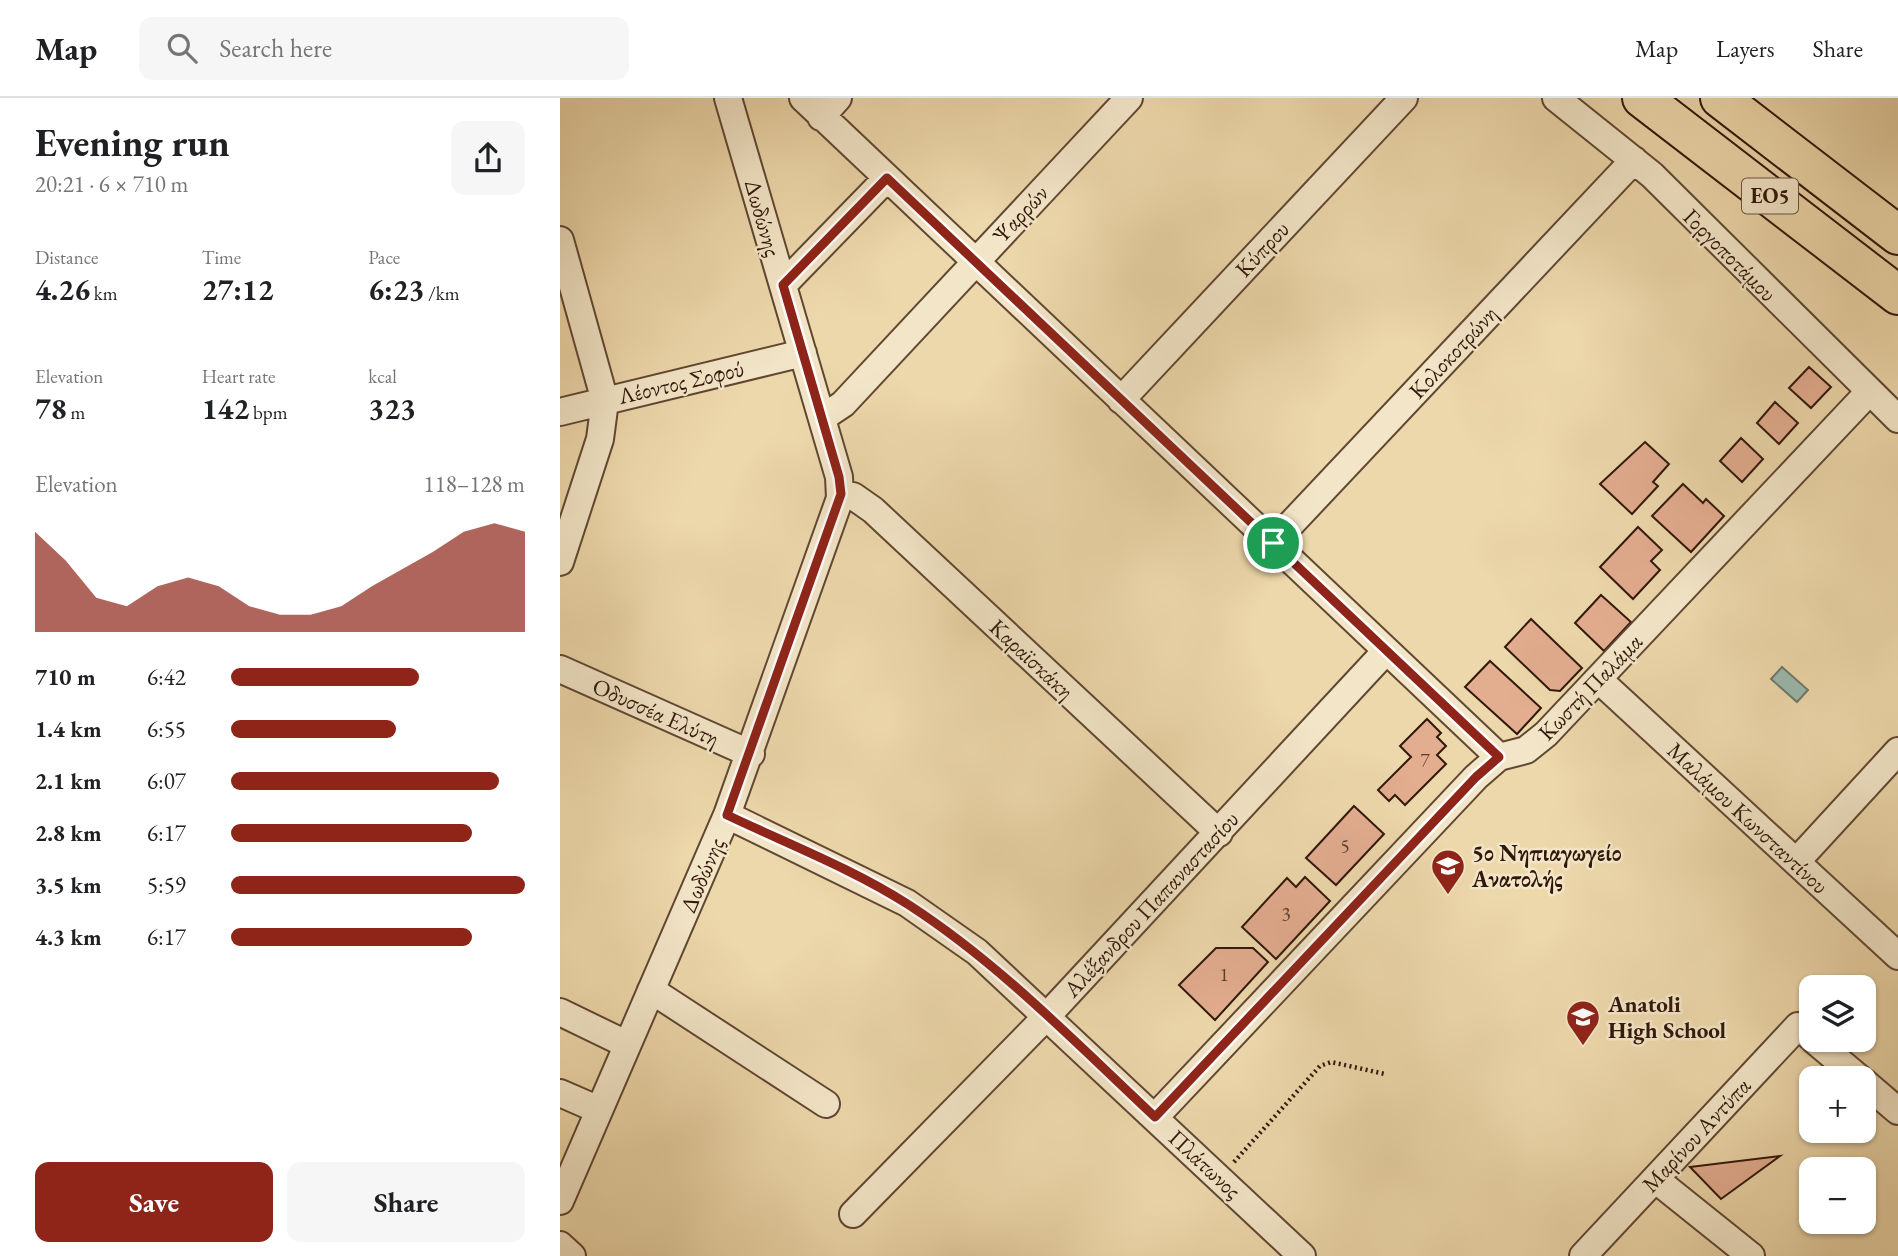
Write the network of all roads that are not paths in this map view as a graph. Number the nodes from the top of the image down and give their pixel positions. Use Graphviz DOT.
graph roads {
  1 [pos="728,98"];
  2 [pos="803,98"];
  3 [pos="1129,98"];
  4 [pos="1404,98"];
  5 [pos="1556,98"];
  6 [pos="1642,98"];
  7 [pos="1720,98"];
  8 [pos="830,107"];
  9 [pos="1634,160"];
  10 [pos="887,178"];
  11 [pos="1898,235"];
  12 [pos="560,240"];
  13 [pos="975,263"];
  14 [pos="783,285"];
  15 [pos="1898,295"];
  16 [pos="803,353"];
  17 [pos="1869,392"];
  18 [pos="1121,400"];
  19 [pos="605,401"];
  20 [pos="560,412"];
  21 [pos="822,418"];
  22 [pos="1898,419"];
  23 [pos="841,494"];
  24 [pos="1273,543"];
  25 [pos="560,562"];
  26 [pos="1386,651"];
  27 [pos="560,669"];
  28 [pos="1599,680"];
  29 [pos="1898,751"];
  30 [pos="751,754"];
  31 [pos="1499,757"];
  32 [pos="727,815"];
  33 [pos="1219,833"];
  34 [pos="1796,862"];
  35 [pos="1898,956"];
  36 [pos="651,990"];
  37 [pos="560,1012"];
  38 [pos="1047,1016"];
  39 [pos="1799,1027"];
  40 [pos="626,1044"];
  41 [pos="1829,1052"];
  42 [pos="1845,1066"];
  43 [pos="1876,1092"];
  44 [pos="560,1094"];
  45 [pos="825,1104"];
  46 [pos="599,1110"];
  47 [pos="1898,1111"];
  48 [pos="1155,1117"];
  49 [pos="1655,1179"];
  50 [pos="560,1201"];
  51 [pos="853,1214"];
  52 [pos="560,1245"];
  53 [pos="572,1256"];
  54 [pos="1302,1256"];
  55 [pos="1583,1256"];
  56 [pos="1751,1256"];
  1 -- 14 [label="street, Δωδώνης"];
  2 -- 8 [label="street"];
  3 -- 13 [label="street, Ψαρρών"];
  4 -- 18 [label="street, Κύπρου"];
  5 -- 9 [label="street, Γοργοποτάμου"];
  6 -- 15 [label="main road, ΕΟ5"];
  7 -- 11 [label="main road, ΕΟ5"];
  8 -- 10 [label="street"];
  9 -- 17 [label="street, Γοργοποτάμου"];
  9 -- 24 [label="street, Κολοκοτρώνη"];
  10 -- 13 [label="street"];
  10 -- 14 [label="street"];
  12 -- 19 [label="street"];
  13 -- 18 [label="street"];
  13 -- 21 [label="street, Ψαρρών"];
  14 -- 16 [label="street, Δωδώνης"];
  16 -- 19 [label="street, Λέοντος Σοφού"];
  16 -- 21 [label="street, Δωδώνης"];
  17 -- 22 [label="street, Γοργοποτάμου"];
  17 -- 28 [label="street, Κωστή Παλάμα"];
  18 -- 24 [label="street"];
  19 -- 20 [label="street, Λέοντος Σοφού"];
  19 -- 25 [label="street"];
  21 -- 23 [label="street, Δωδώνης"];
  23 -- 30 [label="street, Δωδώνης"];
  23 -- 33 [label="street, Καραϊσκάκη"];
  24 -- 26 [label="street"];
  26 -- 31 [label="street"];
  26 -- 33 [label="street, Αλέξανδρου Παπαναστασίου"];
  27 -- 30 [label="street, Οδυσσέα Ελύτη"];
  28 -- 31 [label="street, Κωστή Παλάμα"];
  28 -- 34 [label="street, Μαλάμου Κωνσταντίνου"];
  29 -- 34 [label="street"];
  30 -- 32 [label="street, Δωδώνης"];
  31 -- 48 [label="street, Κωστή Παλάμα"];
  32 -- 36 [label="street, Δωδώνης"];
  32 -- 38 [label="street, Πλάτωνος"];
  33 -- 38 [label="street, Αλέξανδρου Παπαναστασίου"];
  34 -- 35 [label="street, Μαλάμου Κωνσταντίνου"];
  36 -- 40 [label="street, Δωδώνης"];
  36 -- 45 [label="street"];
  37 -- 40 [label="street"];
  38 -- 48 [label="street, Πλάτωνος"];
  38 -- 51 [label="street, Αλέξανδρου Παπαναστασίου"];
  39 -- 49 [label="street, Μαρίνου Αντύπα"];
  40 -- 46 [label="street, Δωδώνης"];
  41 -- 42 [label="street, Μαρίνου Αντύπα"];
  43 -- 47 [label="street"];
  44 -- 46 [label="street"];
  46 -- 50 [label="street, Δωδώνης"];
  48 -- 54 [label="street, Πλάτωνος"];
  49 -- 55 [label="street, Μαρίνου Αντύπα"];
  49 -- 56 [label="street"];
  52 -- 53 [label="street"];
}
